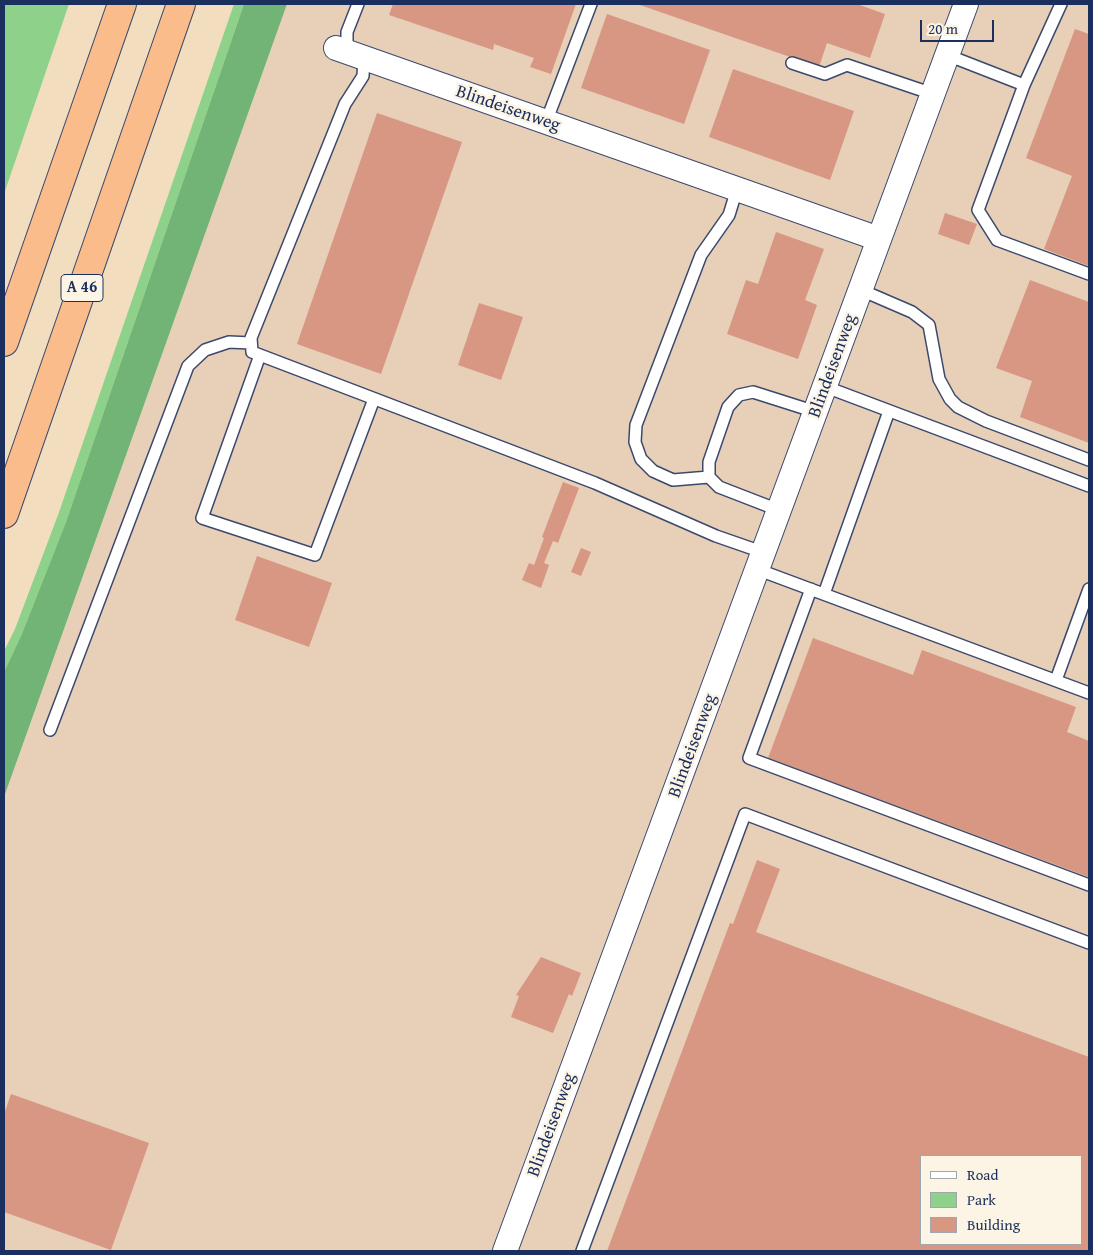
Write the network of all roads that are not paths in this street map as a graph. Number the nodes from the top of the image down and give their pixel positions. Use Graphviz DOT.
graph roads {
  1 [pos="122,4"];
  2 [pos="181,4"];
  3 [pos="196,4"];
  4 [pos="358,4"];
  5 [pos="591,4"];
  6 [pos="966,4"];
  7 [pos="1061,4"];
  8 [pos="349,53"];
  9 [pos="947,55"];
  10 [pos="161,62"];
  11 [pos="792,64"];
  12 [pos="1024,85"];
  13 [pos="933,94"];
  14 [pos="546,122"];
  15 [pos="737,189"];
  16 [pos="879,239"];
  17 [pos="1089,274"];
  18 [pos="860,290"];
  19 [pos="4,342"];
  20 [pos="251,343"];
  21 [pos="260,355"];
  22 [pos="826,387"];
  23 [pos="374,399"];
  24 [pos="889,411"];
  25 [pos="816,412"];
  26 [pos="1089,460"];
  27 [pos="708,477"];
  28 [pos="1089,486"];
  29 [pos="781,511"];
  30 [pos="4,514"];
  31 [pos="762,562"];
  32 [pos="811,589"];
  33 [pos="1089,589"];
  34 [pos="824,594"];
  35 [pos="1056,680"];
  36 [pos="1089,693"];
  37 [pos="50,730"];
  38 [pos="1089,885"];
  39 [pos="1089,943"];
  40 [pos="505,1251"];
  41 [pos="582,1251"];
  1 -- 19 [label="highway"];
  2 -- 10 [label="highway, A 46"];
  3 -- 10 [label="highway"];
  4 -- 8 [label="lane"];
  5 -- 14 [label="lane"];
  6 -- 9 [label="street, Blindeisenweg"];
  7 -- 12 [label="lane"];
  8 -- 14 [label="street, Blindeisenweg"];
  8 -- 20 [label="lane"];
  9 -- 12 [label="lane"];
  9 -- 13 [label="street, Blindeisenweg"];
  10 -- 30 [label="highway, A 46"];
  11 -- 13 [label="lane"];
  12 -- 17 [label="lane"];
  13 -- 16 [label="street, Blindeisenweg"];
  14 -- 15 [label="street, Blindeisenweg"];
  15 -- 16 [label="street, Blindeisenweg"];
  15 -- 27 [label="lane"];
  16 -- 18 [label="street, Blindeisenweg"];
  18 -- 22 [label="street, Blindeisenweg"];
  18 -- 26 [label="lane"];
  20 -- 21 [label="lane"];
  20 -- 37 [label="lane"];
  21 -- 23 [label="lane"];
  21 -- 23 [label="lane"];
  22 -- 24 [label="lane"];
  22 -- 25 [label="street, Blindeisenweg"];
  23 -- 31 [label="lane"];
  24 -- 28 [label="lane"];
  24 -- 34 [label="lane"];
  25 -- 27 [label="lane"];
  25 -- 29 [label="street, Blindeisenweg"];
  27 -- 29 [label="lane"];
  29 -- 31 [label="street, Blindeisenweg"];
  31 -- 32 [label="lane"];
  31 -- 40 [label="street, Blindeisenweg"];
  32 -- 34 [label="lane"];
  32 -- 38 [label="lane"];
  33 -- 35 [label="lane"];
  34 -- 35 [label="lane"];
  35 -- 36 [label="lane"];
  39 -- 41 [label="lane"];
}
